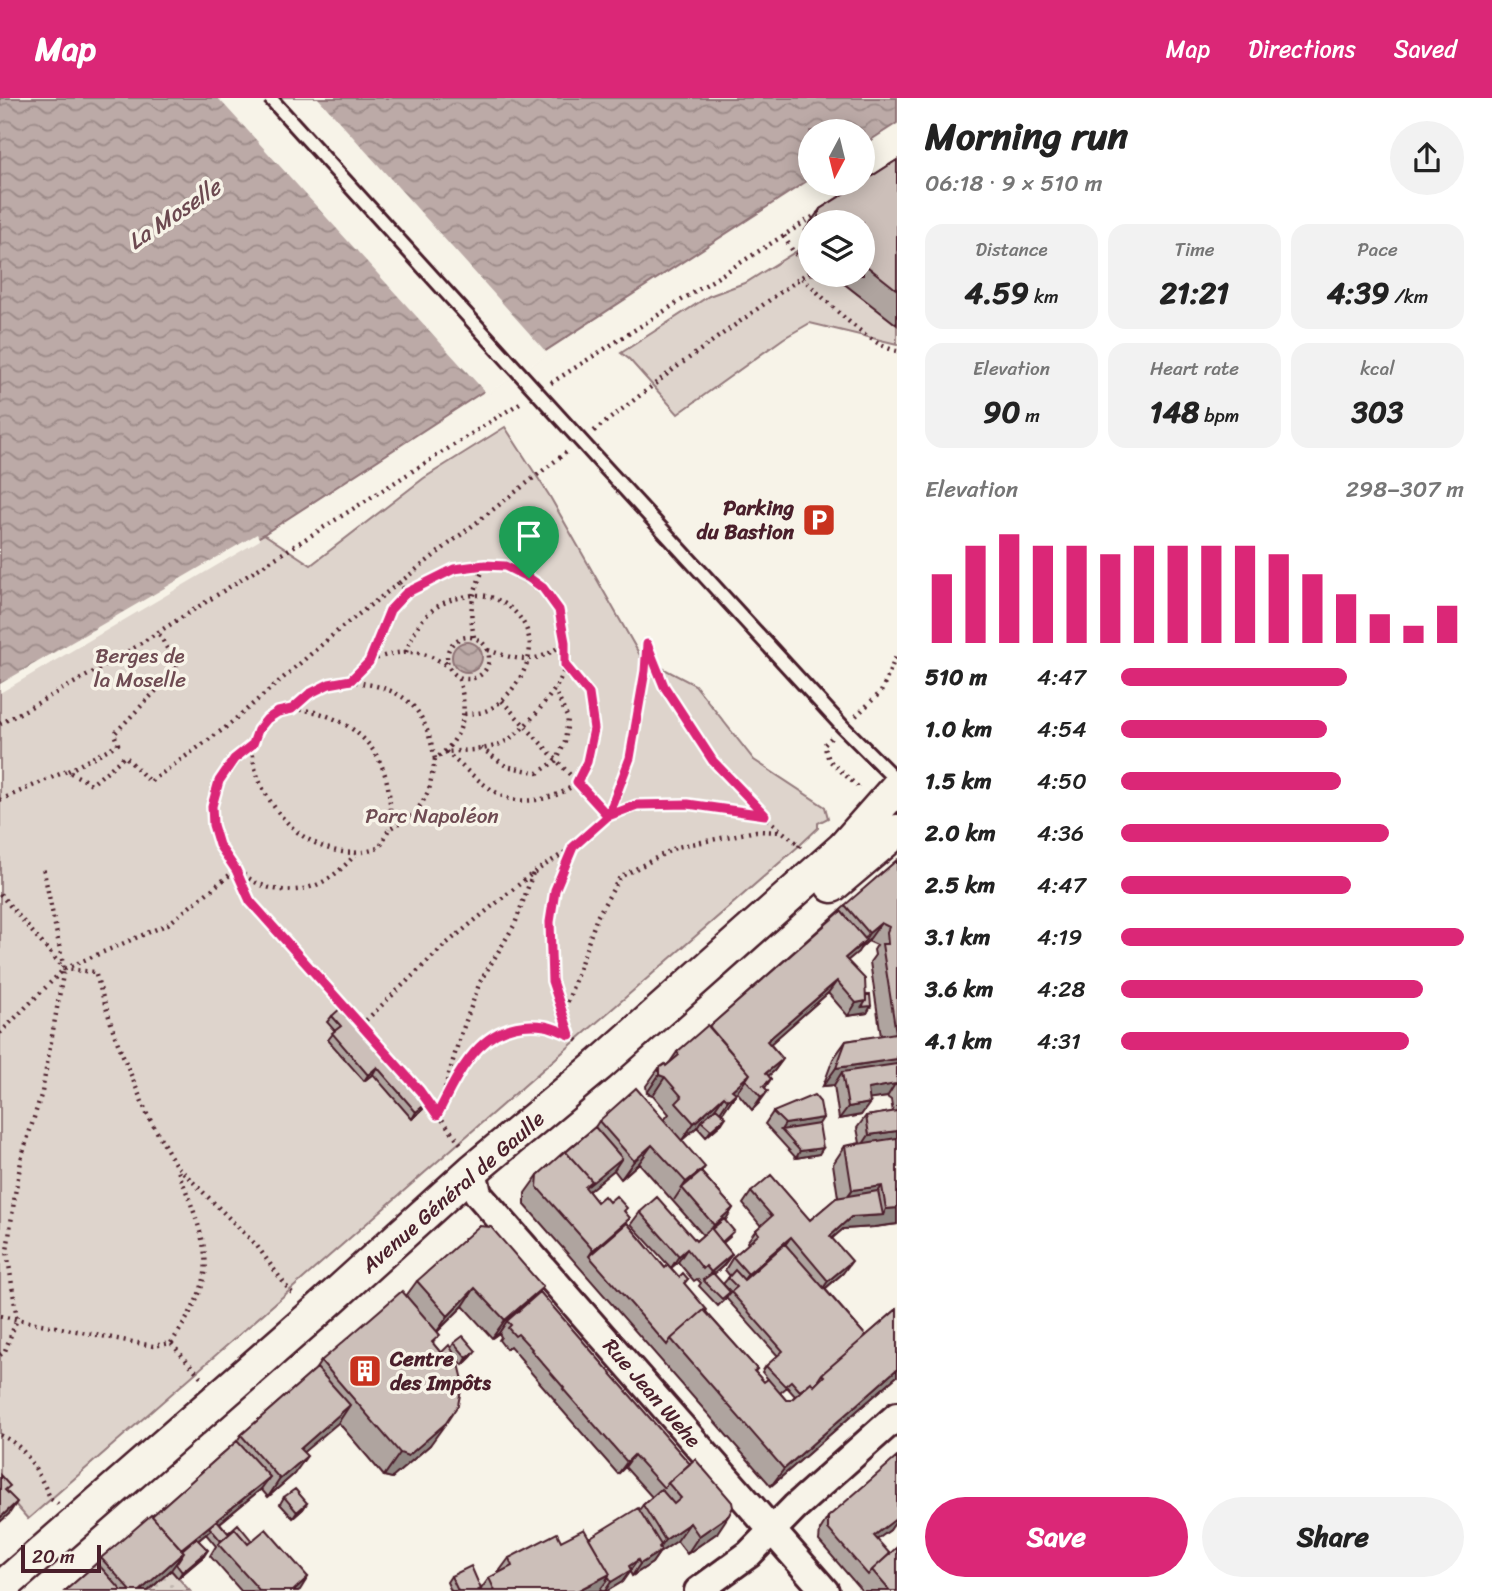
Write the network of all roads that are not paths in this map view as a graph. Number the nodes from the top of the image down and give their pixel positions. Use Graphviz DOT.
graph roads {
  1 [pos="270,98"];
  2 [pos="897,784"];
  3 [pos="897,832"];
  4 [pos="467,1175"];
  5 [pos="897,1416"];
  6 [pos="772,1531"];
  7 [pos="0,1589"];
  8 [pos="24,1591"];
  9 [pos="698,1591"];
  10 [pos="825,1591"];
  1 -- 2 [label="lane, bridge"];
  2 -- 4 [label="street, Avenue Général de Gaulle"];
  3 -- 4 [label="street, Avenue Général de Gaulle"];
  4 -- 6 [label="street, Rue Jean Wehe"];
  4 -- 7 [label="street, Avenue Général de Gaulle"];
  4 -- 8 [label="street, Avenue Général de Gaulle"];
  5 -- 6 [label="street"];
  6 -- 9 [label="street"];
  6 -- 10 [label="street, Rue Jean Wehe"];
}
